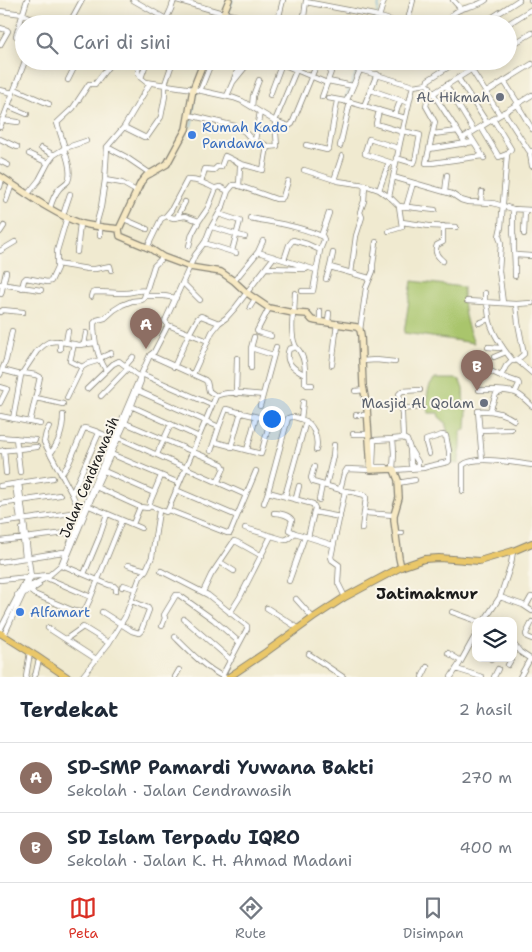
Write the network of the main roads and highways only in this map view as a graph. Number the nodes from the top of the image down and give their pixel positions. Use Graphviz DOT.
graph roads {
  1 [pos="532,543"];
  2 [pos="1,633"];
  3 [pos="67,677"];
  4 [pos="226,677"];
  1 -- 4 [label="main road"];
  2 -- 3 [label="main road"];
}
